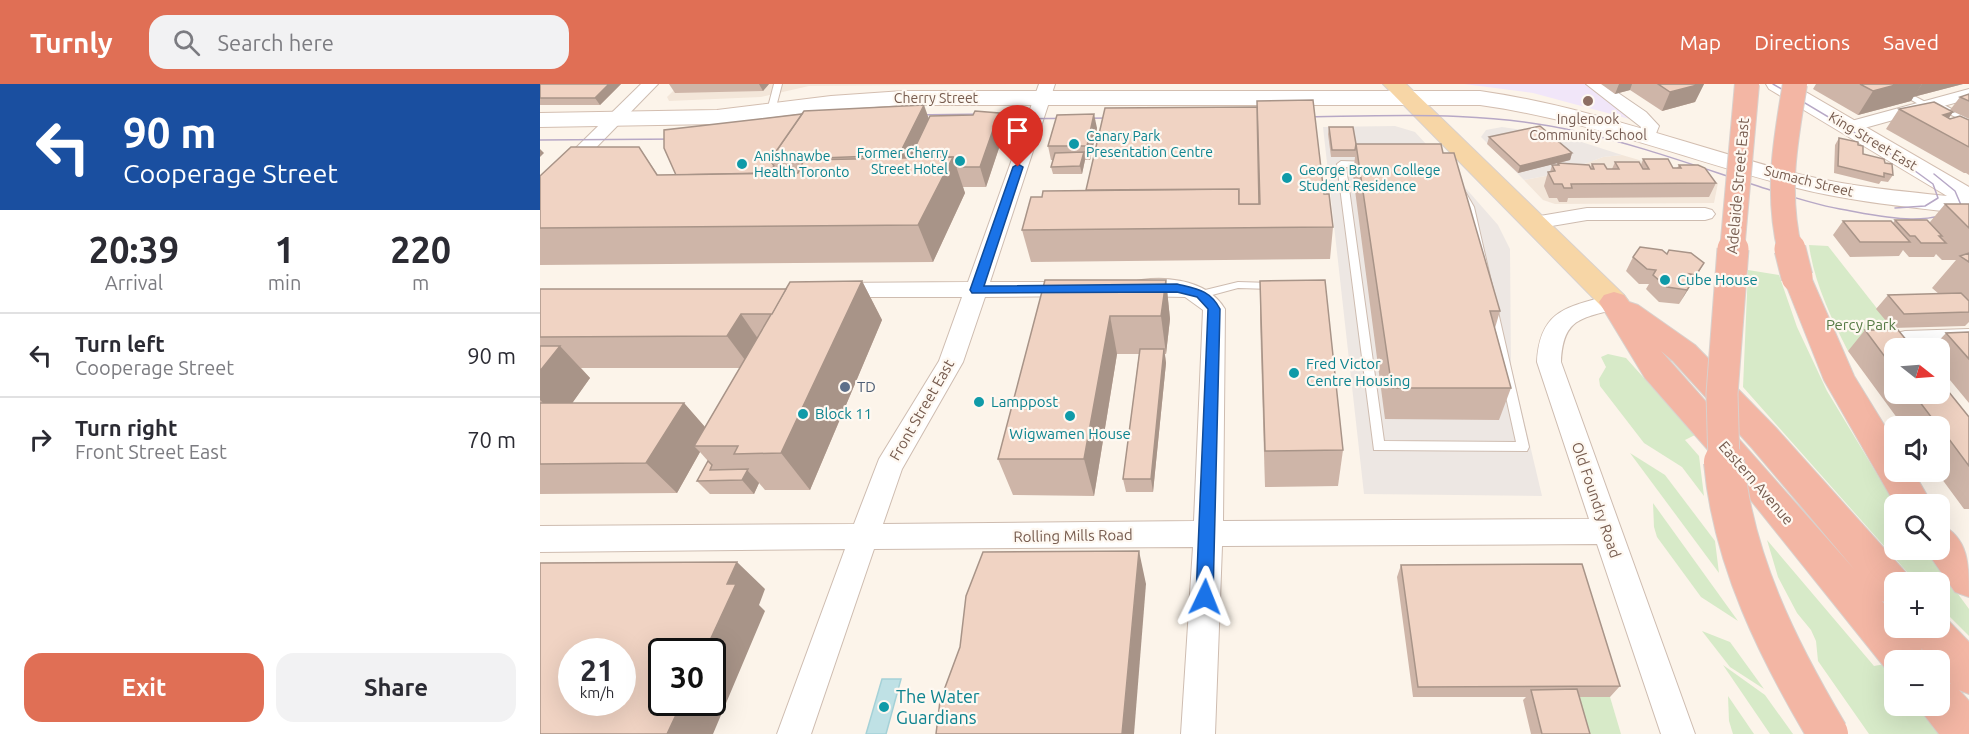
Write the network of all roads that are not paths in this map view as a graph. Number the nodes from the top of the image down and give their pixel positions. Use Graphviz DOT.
graph roads {
  1 [pos="650,84"];
  2 [pos="778,84"];
  3 [pos="1594,84"];
  4 [pos="1747,84"];
  5 [pos="1777,84"];
  6 [pos="1795,84"];
  7 [pos="1886,84"];
  8 [pos="1400,90"];
  9 [pos="1044,91"];
  10 [pos="1969,94"];
  11 [pos="1931,104"];
  12 [pos="771,111"];
  13 [pos="614,119"];
  14 [pos="540,120"];
  15 [pos="1969,121"];
  16 [pos="1850,127"];
  17 [pos="1647,137"];
  18 [pos="1371,160"];
  19 [pos="540,194"];
  20 [pos="1969,198"];
  21 [pos="1969,206"];
  22 [pos="1705,214"];
  23 [pos="1534,223"];
  24 [pos="1292,286"];
  25 [pos="813,290"];
  26 [pos="976,290"];
  27 [pos="1201,294"];
  28 [pos="1614,302"];
  29 [pos="1950,338"];
  30 [pos="1969,338"];
  31 [pos="1908,494"];
  32 [pos="1607,531"];
  33 [pos="1208,534"];
  34 [pos="864,537"];
  35 [pos="540,539"];
  36 [pos="1950,554"];
  37 [pos="1884,576"];
  38 [pos="1969,579"];
  39 [pos="1938,638"];
  40 [pos="1897,650"];
  41 [pos="1964,668"];
  42 [pos="1950,713"];
  43 [pos="794,734"];
  44 [pos="1198,734"];
  45 [pos="1678,734"];
  46 [pos="1828,734"];
  47 [pos="1968,734"];
  1 -- 13 [label="street"];
  2 -- 12 [label="lane"];
  3 -- 17 [label="street"];
  4 -- 46 [label="highway, Adelaide Street East, bridge"];
  5 -- 16 [label="street, King Street East"];
  6 -- 31 [label="highway, bridge"];
  7 -- 11 [label="lane"];
  8 -- 9 [label="street, Cherry Street"];
  8 -- 17 [label="street, Sumach Street"];
  8 -- 23 [label="main road, Eastern Avenue"];
  9 -- 12 [label="street, Cherry Street"];
  9 -- 26 [label="street, Front Street East"];
  10 -- 11 [label="street"];
  11 -- 15 [label="lane"];
  11 -- 16 [label="street"];
  12 -- 13 [label="street, Cherry Street"];
  13 -- 14 [label="street, Cherry Street"];
  13 -- 19 [label="street"];
  16 -- 20 [label="street, King Street East"];
  17 -- 21 [label="street, Sumach Street"];
  18 -- 18 [label="lane"];
  22 -- 23 [label="street"];
  23 -- 28 [label="main road, Eastern Avenue"];
  24 -- 27 [label="lane"];
  25 -- 26 [label="street"];
  26 -- 27 [label="street"];
  26 -- 34 [label="street, Front Street East"];
  27 -- 33 [label="street"];
  28 -- 32 [label="street, Old Foundry Road"];
  28 -- 37 [label="highway, Eastern Avenue"];
  28 -- 40 [label="highway, Eastern Avenue"];
  29 -- 30 [label="street"];
  32 -- 33 [label="street, Rolling Mills Road"];
  32 -- 45 [label="street, Old Foundry Road"];
  33 -- 34 [label="street, Rolling Mills Road"];
  33 -- 44 [label="street"];
  34 -- 35 [label="street, Rolling Mills Road"];
  34 -- 43 [label="street, Front Street East"];
  36 -- 38 [label="highway"];
  39 -- 41 [label="highway"];
  42 -- 47 [label="highway"];
}
